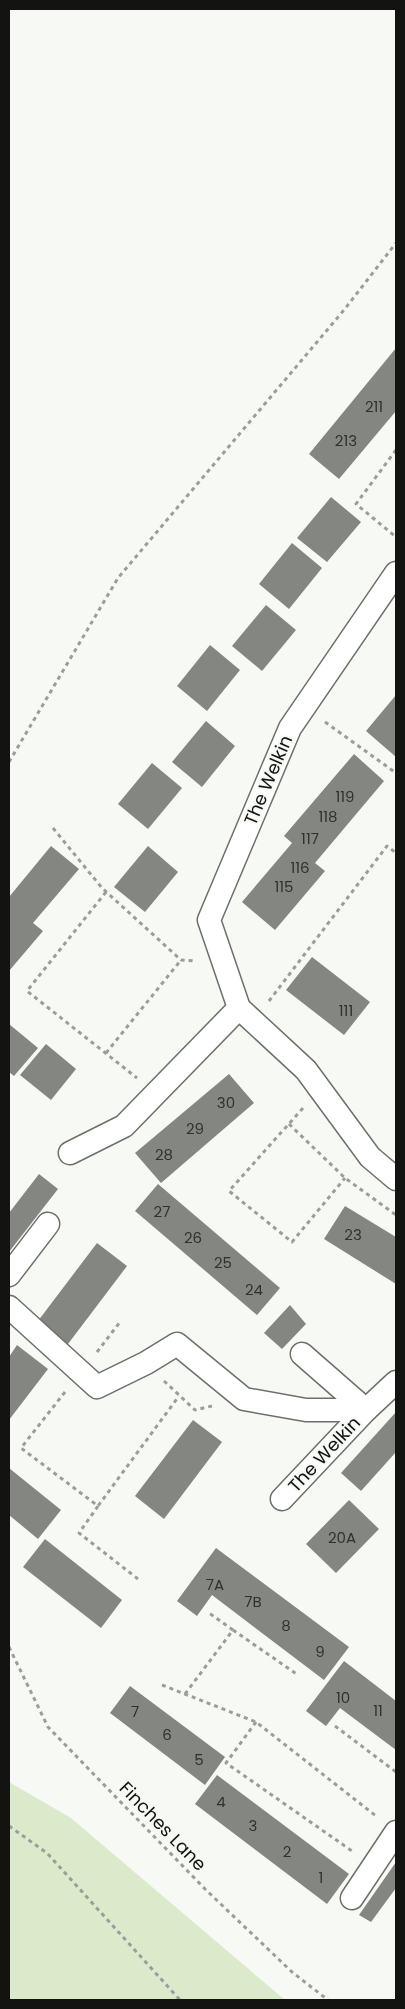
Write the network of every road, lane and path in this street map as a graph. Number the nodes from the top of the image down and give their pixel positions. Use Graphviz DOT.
graph roads {
  1 [pos="396,243"];
  2 [pos="396,450"];
  3 [pos="396,538"];
  4 [pos="396,573"];
  5 [pos="305,707"];
  6 [pos="9,762"];
  7 [pos="396,773"];
  8 [pos="53,828"];
  9 [pos="396,853"];
  10 [pos="106,892"];
  11 [pos="181,960"];
  12 [pos="223,961"];
  13 [pos="246,1015"];
  14 [pos="106,1054"];
  15 [pos="320,1089"];
  16 [pos="156,1093"];
  17 [pos="289,1124"];
  18 [pos="70,1153"];
  19 [pos="345,1178"];
  20 [pos="396,1179"];
  21 [pos="396,1215"];
  22 [pos="48,1224"];
  23 [pos="9,1275"];
  24 [pos="9,1307"];
  25 [pos="120,1322"];
  26 [pos="302,1354"];
  27 [pos="146,1364"];
  28 [pos="80,1372"];
  29 [pos="396,1382"];
  30 [pos="179,1396"];
  31 [pos="244,1399"];
  32 [pos="366,1410"];
  33 [pos="282,1499"];
  34 [pos="98,1506"];
  35 [pos="138,1579"];
  36 [pos="209,1612"];
  37 [pos="233,1630"];
  38 [pos="9,1647"];
  39 [pos="298,1675"];
  40 [pos="162,1685"];
  41 [pos="185,1694"];
  42 [pos="256,1722"];
  43 [pos="335,1726"];
  44 [pos="396,1772"];
  45 [pos="9,1826"];
  46 [pos="388,1826"];
  47 [pos="373,1866"];
  48 [pos="352,1898"];
  49 [pos="180,2000"];
  50 [pos="328,2000"];
  1 -- 6 [label="path"];
  2 -- 3 [label="path"];
  4 -- 5 [label="street, The Welkin"];
  5 -- 7 [label="path"];
  5 -- 12 [label="street, The Welkin"];
  8 -- 10 [label="path"];
  9 -- 13 [label="path"];
  10 -- 11 [label="path"];
  10 -- 14 [label="path"];
  11 -- 12 [label="path"];
  11 -- 14 [label="path"];
  12 -- 13 [label="street, The Welkin"];
  13 -- 15 [label="street, The Welkin"];
  13 -- 16 [label="street"];
  14 -- 16 [label="path"];
  15 -- 17 [label="path"];
  15 -- 20 [label="street, The Welkin"];
  16 -- 18 [label="street"];
  17 -- 19 [label="path"];
  17 -- 19 [label="path"];
  19 -- 21 [label="path"];
  22 -- 23 [label="street"];
  24 -- 28 [label="street"];
  25 -- 28 [label="path"];
  26 -- 32 [label="street"];
  27 -- 28 [label="street"];
  27 -- 30 [label="path"];
  27 -- 31 [label="street"];
  28 -- 34 [label="path"];
  29 -- 32 [label="street, The Welkin"];
  30 -- 31 [label="path"];
  30 -- 34 [label="path"];
  31 -- 32 [label="street"];
  32 -- 33 [label="street, The Welkin"];
  34 -- 35 [label="path"];
  36 -- 37 [label="path"];
  37 -- 39 [label="path"];
  37 -- 41 [label="path"];
  38 -- 50 [label="path, Finches Lane"];
  40 -- 41 [label="path"];
  41 -- 42 [label="path"];
  42 -- 46 [label="path"];
  42 -- 47 [label="path"];
  43 -- 44 [label="path"];
  45 -- 49 [label="path"];
  46 -- 47 [label="street"];
  47 -- 48 [label="street"];
}
